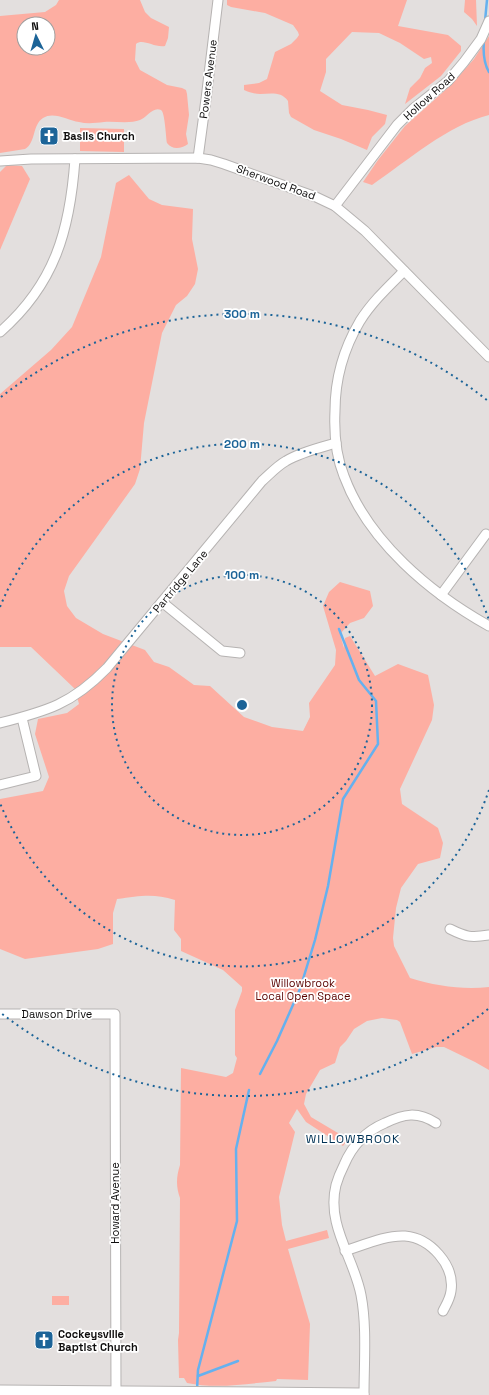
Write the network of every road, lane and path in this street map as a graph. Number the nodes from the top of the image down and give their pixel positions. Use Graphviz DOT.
graph roads {
  1 [pos="218,0"];
  2 [pos="489,21"];
  3 [pos="198,158"];
  4 [pos="75,159"];
  5 [pos="0,161"];
  6 [pos="335,206"];
  7 [pos="404,271"];
  8 [pos="0,332"];
  9 [pos="489,357"];
  10 [pos="336,443"];
  11 [pos="486,534"];
  12 [pos="441,595"];
  13 [pos="162,602"];
  14 [pos="489,626"];
  15 [pos="240,653"];
  16 [pos="22,718"];
  17 [pos="0,723"];
  18 [pos="0,785"];
  19 [pos="450,929"];
  20 [pos="489,935"];
  21 [pos="0,1014"];
  22 [pos="115,1014"];
  23 [pos="436,1123"];
  24 [pos="346,1251"];
  25 [pos="443,1311"];
  26 [pos="0,1392"];
  27 [pos="116,1392"];
  28 [pos="57,1394"];
  29 [pos="363,1395"];
  1 -- 3 [label="street, Powers Avenue"];
  2 -- 6 [label="street, Hollow Road"];
  3 -- 4 [label="street, Sherwood Road"];
  3 -- 6 [label="street, Sherwood Road"];
  4 -- 5 [label="street, Sherwood Road"];
  4 -- 8 [label="street"];
  6 -- 7 [label="street, Sherwood Road"];
  7 -- 9 [label="street, Sherwood Road"];
  7 -- 10 [label="street"];
  10 -- 12 [label="street"];
  10 -- 13 [label="street, Partridge Lane"];
  11 -- 12 [label="street"];
  12 -- 14 [label="street"];
  13 -- 15 [label="street"];
  13 -- 16 [label="street, Partridge Lane"];
  16 -- 17 [label="street, Partridge Lane"];
  16 -- 18 [label="street"];
  19 -- 20 [label="street"];
  21 -- 22 [label="street, Dawson Drive"];
  22 -- 27 [label="street, Howard Avenue"];
  23 -- 24 [label="street"];
  24 -- 25 [label="street"];
  24 -- 29 [label="street"];
  26 -- 28 [label="street"];
  27 -- 28 [label="street"];
  27 -- 29 [label="street"];
}
